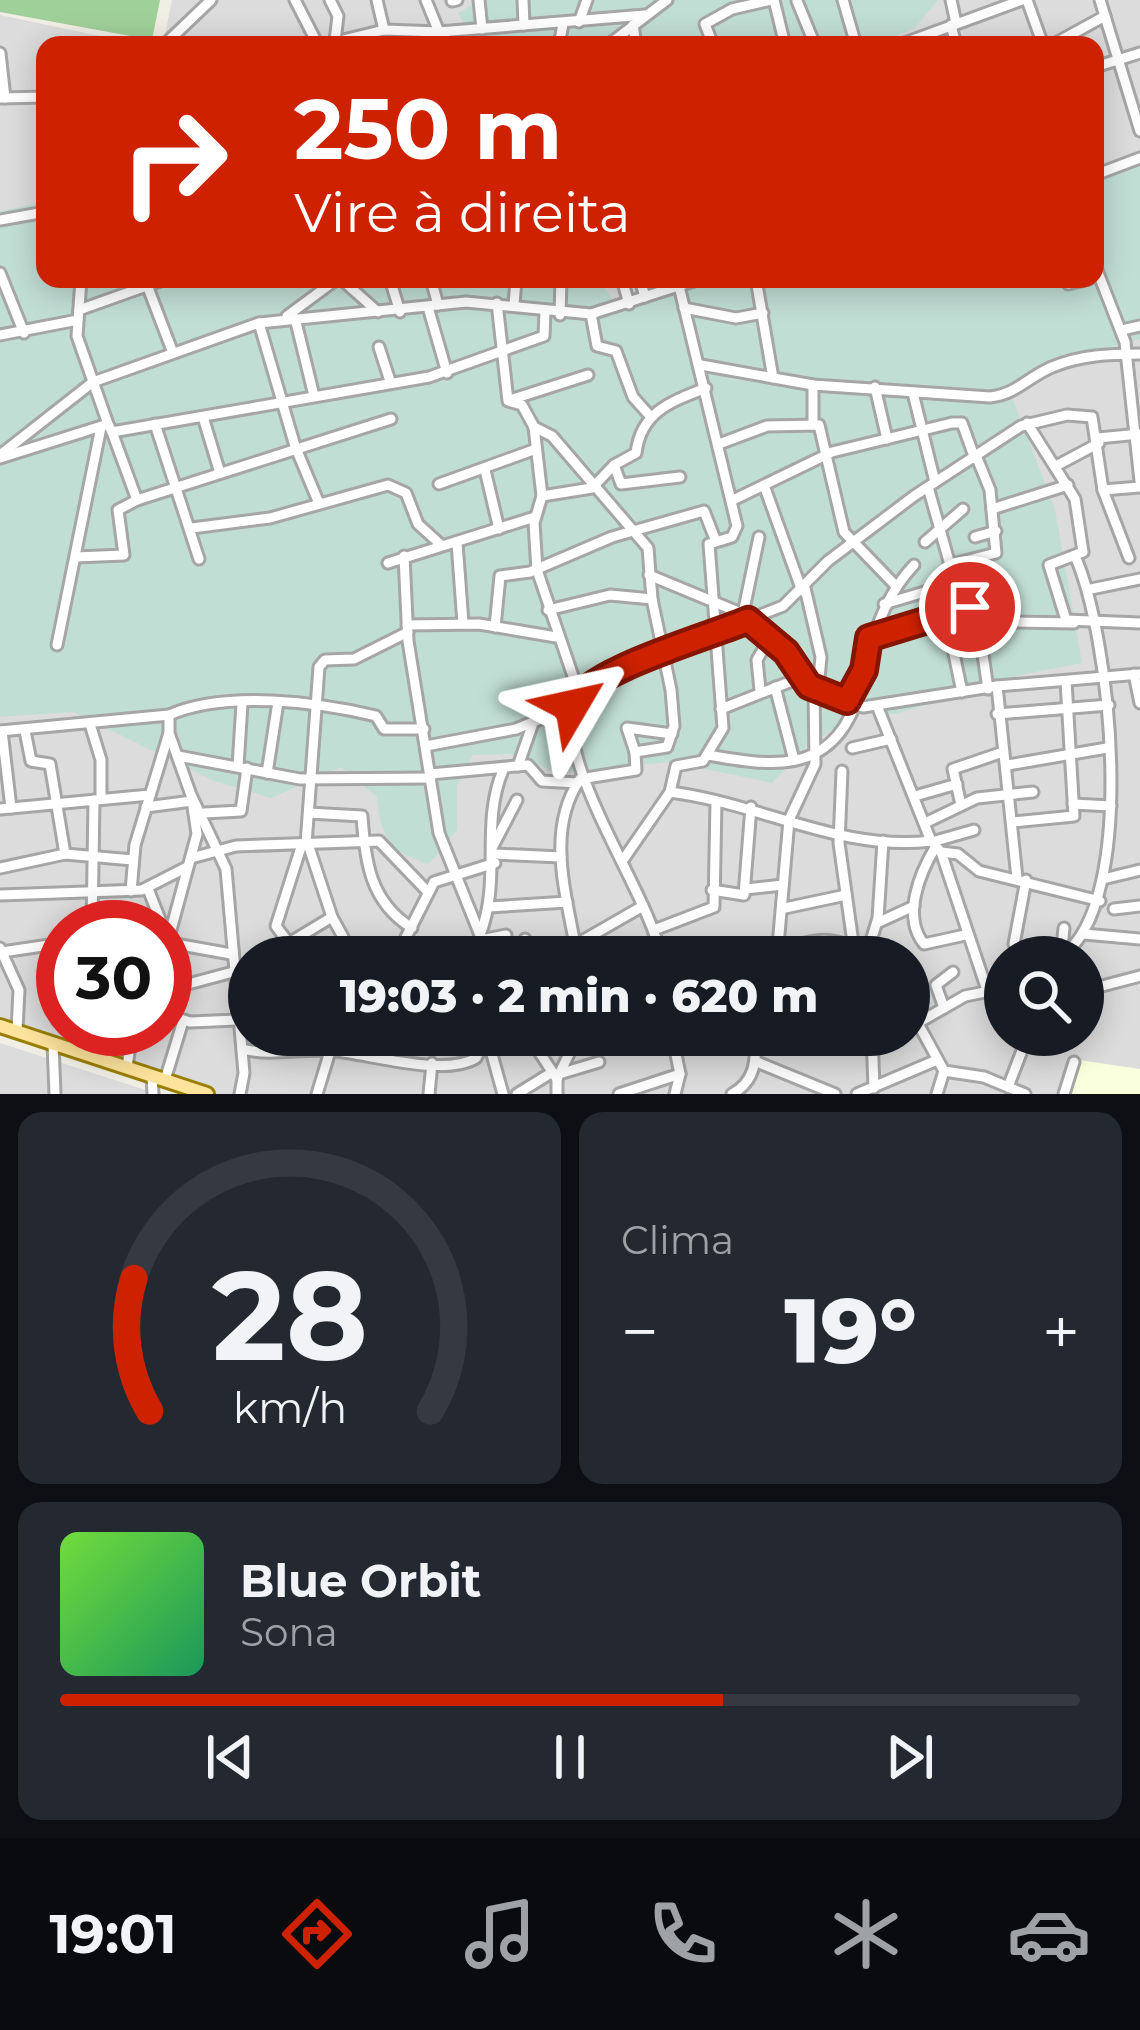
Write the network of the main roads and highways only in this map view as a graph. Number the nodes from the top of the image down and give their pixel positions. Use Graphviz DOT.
graph roads {
  1 [pos="0,1026"];
  2 [pos="207,1094"];
  1 -- 2 [label="main road"];
}
